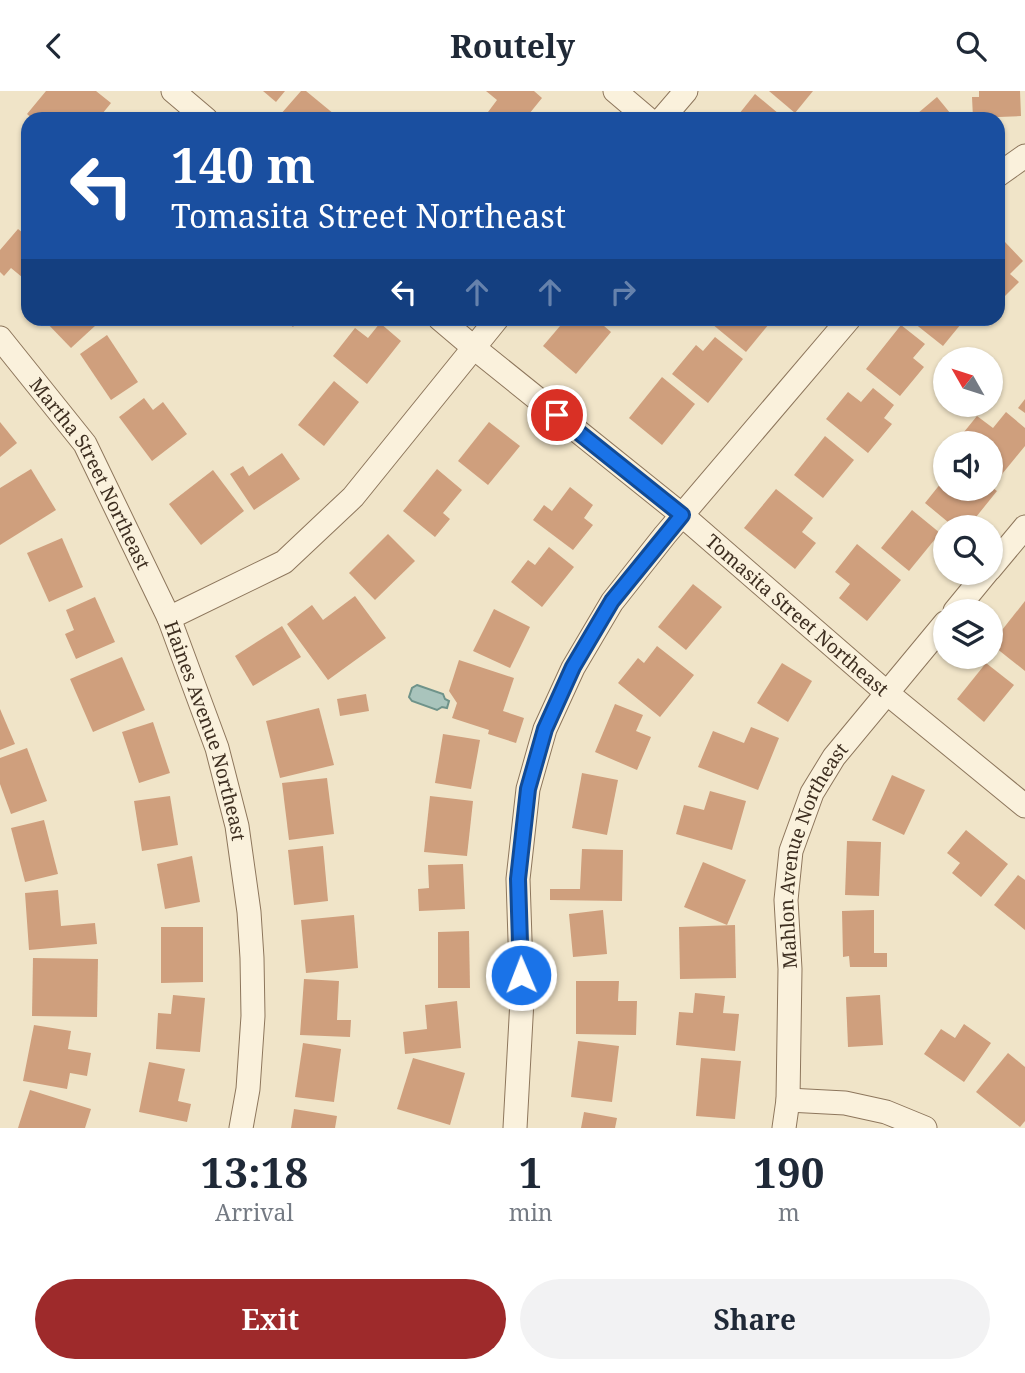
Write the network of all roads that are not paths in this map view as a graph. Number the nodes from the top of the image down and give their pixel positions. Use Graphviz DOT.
graph roads {
  1 [pos="173,91"];
  2 [pos="615,91"];
  3 [pos="686,91"];
  4 [pos="198,112"];
  5 [pos="640,112"];
  6 [pos="668,112"];
  7 [pos="1025,156"];
  8 [pos="1005,169"];
  9 [pos="448,326"];
  10 [pos="491,326"];
  11 [pos="843,326"];
  12 [pos="0,338"];
  13 [pos="473,347"];
  14 [pos="682,515"];
  15 [pos="1025,527"];
  16 [pos="1003,553"];
  17 [pos="977,585"];
  18 [pos="965,599"];
  19 [pos="169,618"];
  20 [pos="933,637"];
  21 [pos="887,693"];
  22 [pos="1025,806"];
  23 [pos="788,1100"];
  24 [pos="241,1128"];
  25 [pos="515,1128"];
  26 [pos="784,1128"];
  27 [pos="925,1128"];
  1 -- 4 [label="street"];
  2 -- 5 [label="street"];
  3 -- 6 [label="street"];
  7 -- 8 [label="street"];
  9 -- 13 [label="street, Tomasita Street Northeast"];
  10 -- 13 [label="street, Haines Avenue Northeast"];
  11 -- 14 [label="street"];
  12 -- 19 [label="street, Martha Street Northeast"];
  13 -- 14 [label="street, Tomasita Street Northeast"];
  13 -- 19 [label="street, Haines Avenue Northeast"];
  14 -- 21 [label="street, Tomasita Street Northeast"];
  14 -- 25 [label="street"];
  15 -- 16 [label="street"];
  17 -- 18 [label="street"];
  19 -- 24 [label="street, Haines Avenue Northeast"];
  20 -- 21 [label="street, Mahlon Avenue Northeast"];
  21 -- 22 [label="street, Tomasita Street Northeast"];
  21 -- 23 [label="street, Mahlon Avenue Northeast"];
  23 -- 26 [label="street, Mahlon Avenue Northeast"];
  23 -- 27 [label="street"];
}
